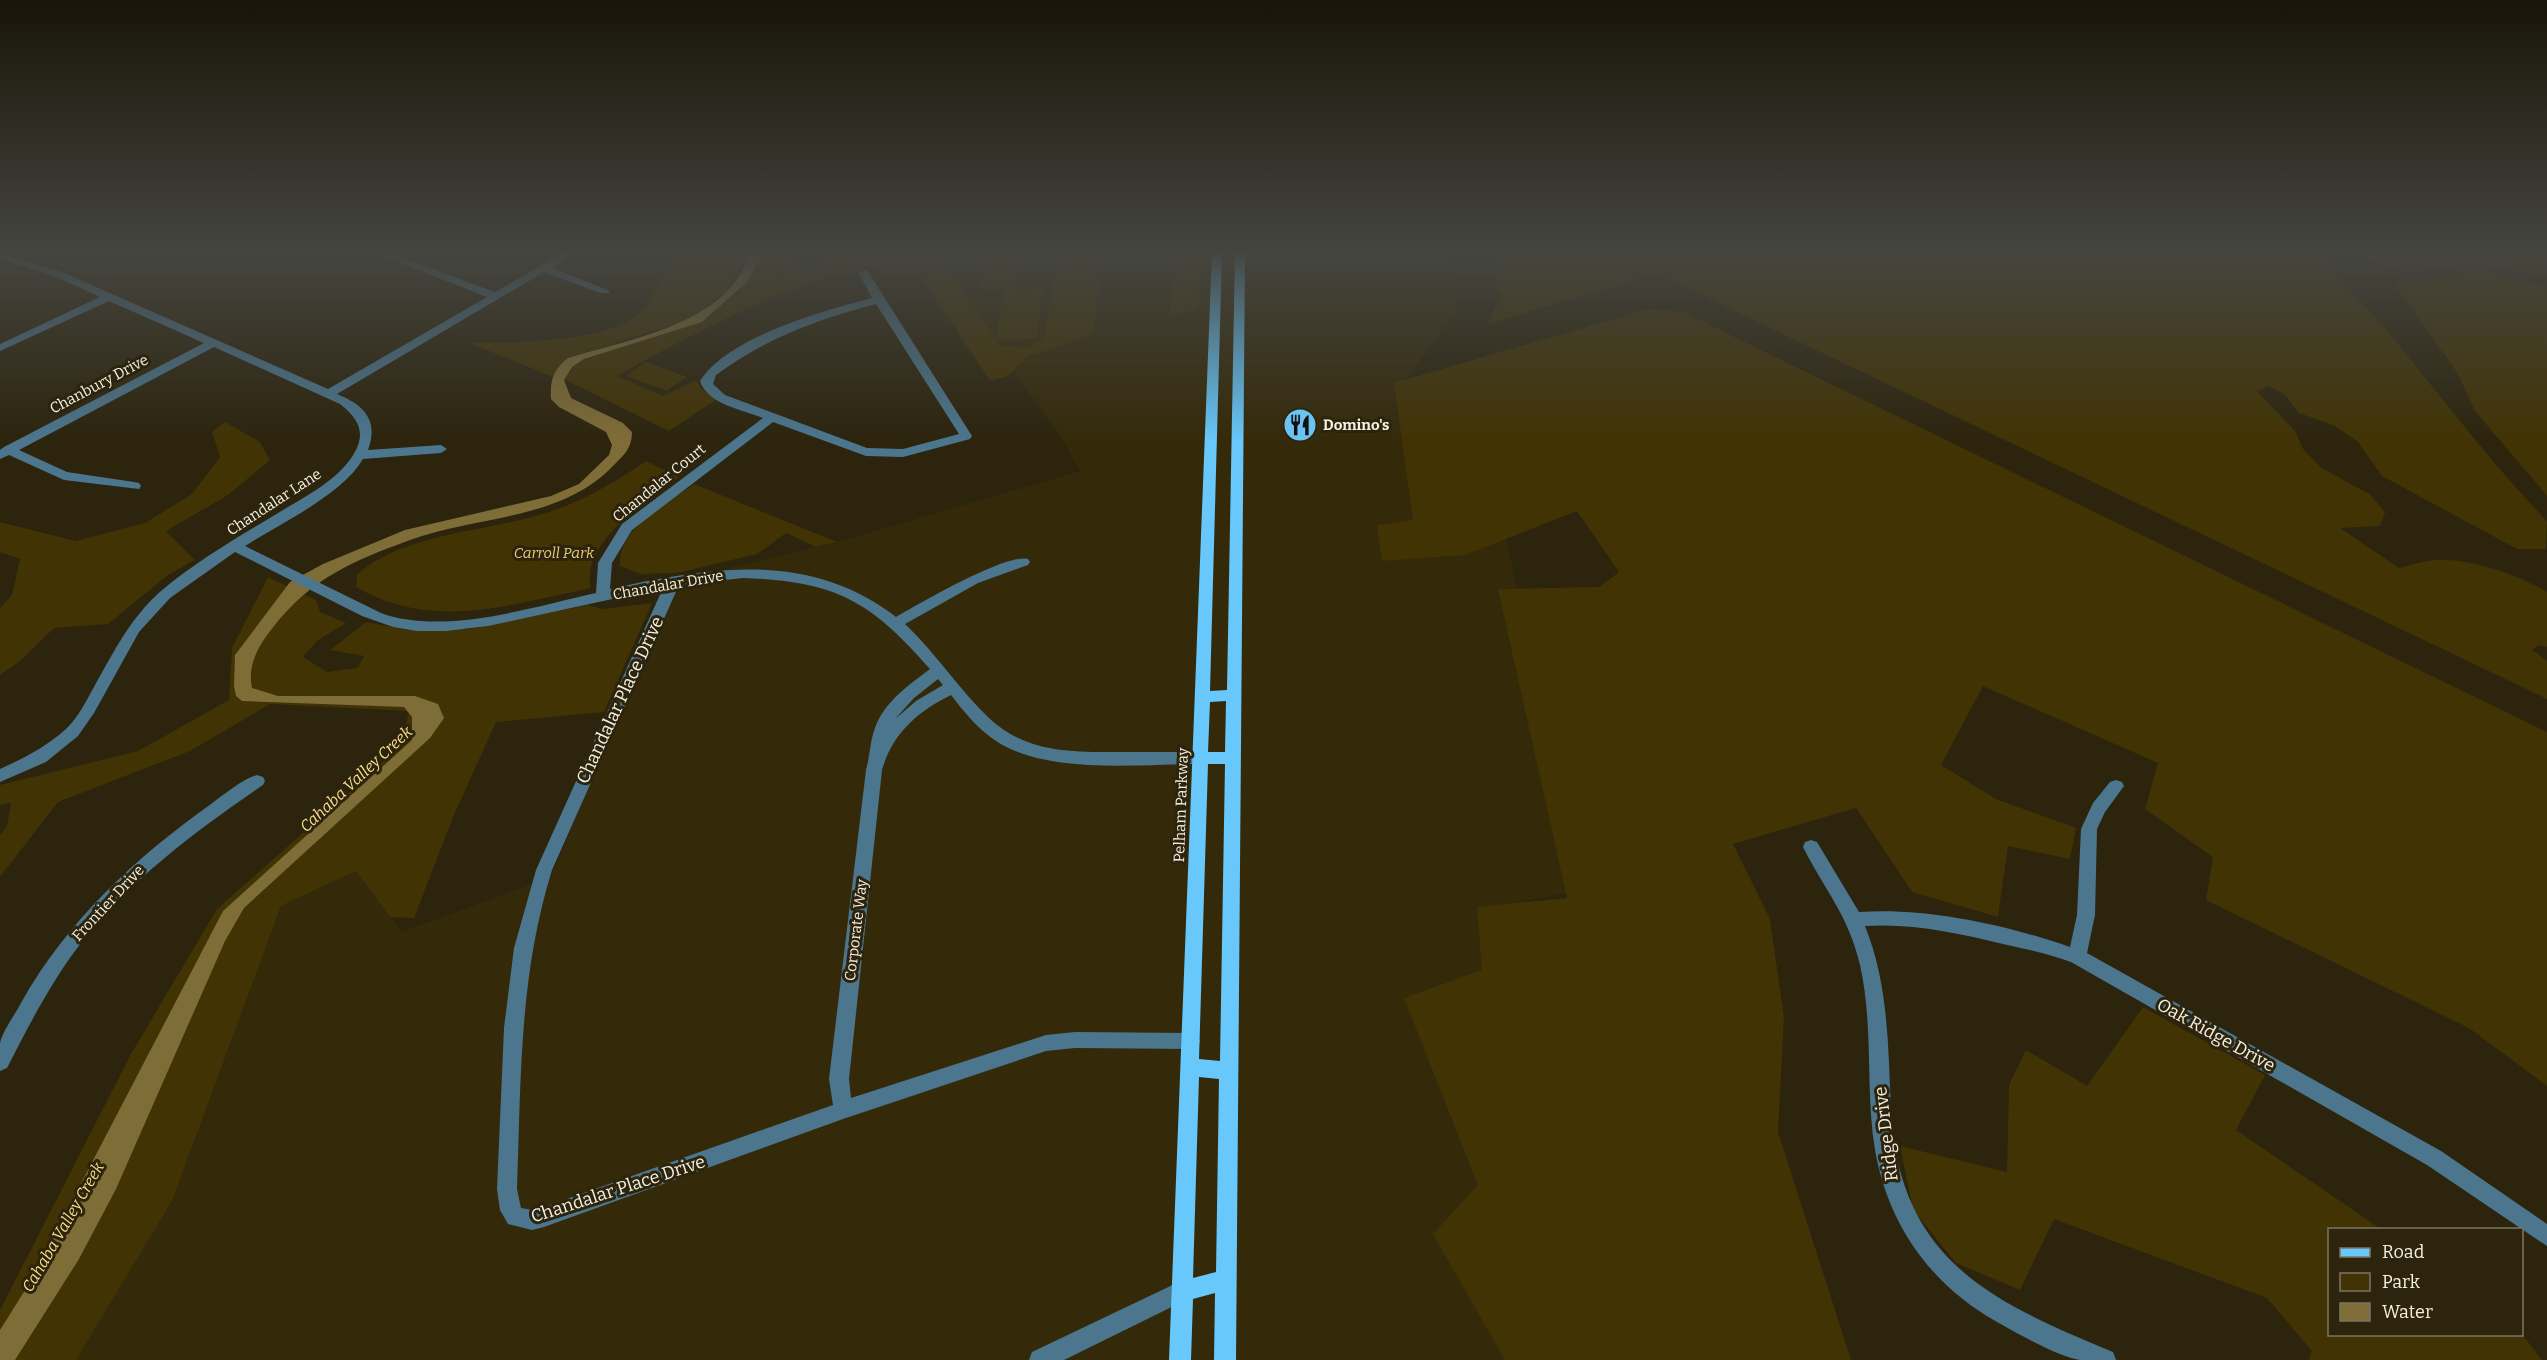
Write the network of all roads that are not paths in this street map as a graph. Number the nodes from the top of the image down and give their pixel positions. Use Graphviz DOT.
graph roads {
  1 [pos="69,315"];
  2 [pos="150,315"];
  3 [pos="462,315"];
  4 [pos="824,315"];
  5 [pos="889,315"];
  6 [pos="1215,315"];
  7 [pos="1239,315"];
  8 [pos="1215,319"];
  9 [pos="1239,319"];
  10 [pos="213,343"];
  11 [pos="0,348"];
  12 [pos="328,394"];
  13 [pos="1212,403"];
  14 [pos="1238,403"];
  15 [pos="772,417"];
  16 [pos="441,449"];
  17 [pos="4,452"];
  18 [pos="360,455"];
  19 [pos="134,486"];
  20 [pos="1236,491"];
  21 [pos="1209,492"];
  22 [pos="235,546"];
  23 [pos="1023,562"];
  24 [pos="673,582"];
  25 [pos="603,597"];
  26 [pos="896,623"];
  27 [pos="939,670"];
  28 [pos="953,687"];
  29 [pos="1234,695"];
  30 [pos="1202,697"];
  31 [pos="880,749"];
  32 [pos="1201,758"];
  33 [pos="1233,758"];
  34 [pos="0,776"];
  35 [pos="257,781"];
  36 [pos="2116,786"];
  37 [pos="1811,847"];
  38 [pos="1854,920"];
  39 [pos="2077,957"];
  40 [pos="1191,1041"];
  41 [pos="0,1062"];
  42 [pos="1190,1067"];
  43 [pos="1229,1071"];
  44 [pos="843,1110"];
  45 [pos="2547,1236"];
  46 [pos="1226,1280"];
  47 [pos="1182,1291"];
  48 [pos="1040,1360"];
  49 [pos="1180,1360"];
  50 [pos="1225,1360"];
  51 [pos="2105,1360"];
  1 -- 11 [label="street"];
  2 -- 10 [label="street"];
  3 -- 12 [label="street"];
  4 -- 15 [label="street"];
  5 -- 15 [label="street"];
  6 -- 8 [label="main road, Pelham Parkway"];
  7 -- 9 [label="main road"];
  8 -- 9 [label="main road"];
  8 -- 13 [label="main road, Pelham Parkway"];
  9 -- 14 [label="main road"];
  10 -- 12 [label="street"];
  10 -- 17 [label="street, Chanbury Drive"];
  12 -- 18 [label="street"];
  13 -- 14 [label="main road"];
  13 -- 21 [label="main road, Pelham Parkway"];
  14 -- 20 [label="main road"];
  15 -- 25 [label="street, Chandalar Court"];
  16 -- 18 [label="street"];
  17 -- 19 [label="street"];
  18 -- 22 [label="street, Chandalar Lane"];
  20 -- 21 [label="main road"];
  20 -- 29 [label="main road"];
  21 -- 30 [label="main road, Pelham Parkway"];
  22 -- 25 [label="street, Chandalar Drive"];
  22 -- 34 [label="street, Chandalar Lane"];
  23 -- 26 [label="street"];
  24 -- 25 [label="street, Chandalar Drive"];
  24 -- 26 [label="street, Chandalar Drive"];
  24 -- 44 [label="street, Chandalar Place Drive"];
  26 -- 27 [label="street, Chandalar Drive"];
  27 -- 28 [label="street, Chandalar Drive"];
  27 -- 31 [label="street, Corporate Way"];
  28 -- 31 [label="street, Corporate Way"];
  28 -- 32 [label="street, Chandalar Drive"];
  29 -- 30 [label="main road"];
  29 -- 33 [label="main road"];
  30 -- 32 [label="main road, Pelham Parkway"];
  31 -- 44 [label="street, Corporate Way"];
  32 -- 33 [label="main road"];
  32 -- 40 [label="main road, Pelham Parkway"];
  33 -- 43 [label="main road"];
  35 -- 41 [label="street, Frontier Drive"];
  36 -- 39 [label="street"];
  37 -- 38 [label="street, Ridge Drive"];
  38 -- 39 [label="street, Oak Ridge Drive"];
  38 -- 51 [label="street, Ridge Drive"];
  39 -- 45 [label="street, Oak Ridge Drive"];
  40 -- 42 [label="main road, Pelham Parkway"];
  40 -- 44 [label="street, Chandalar Place Drive"];
  42 -- 43 [label="main road"];
  42 -- 47 [label="main road, Pelham Parkway"];
  43 -- 46 [label="main road"];
  46 -- 47 [label="main road"];
  46 -- 50 [label="main road"];
  47 -- 48 [label="street"];
  47 -- 49 [label="main road, Pelham Parkway"];
}
